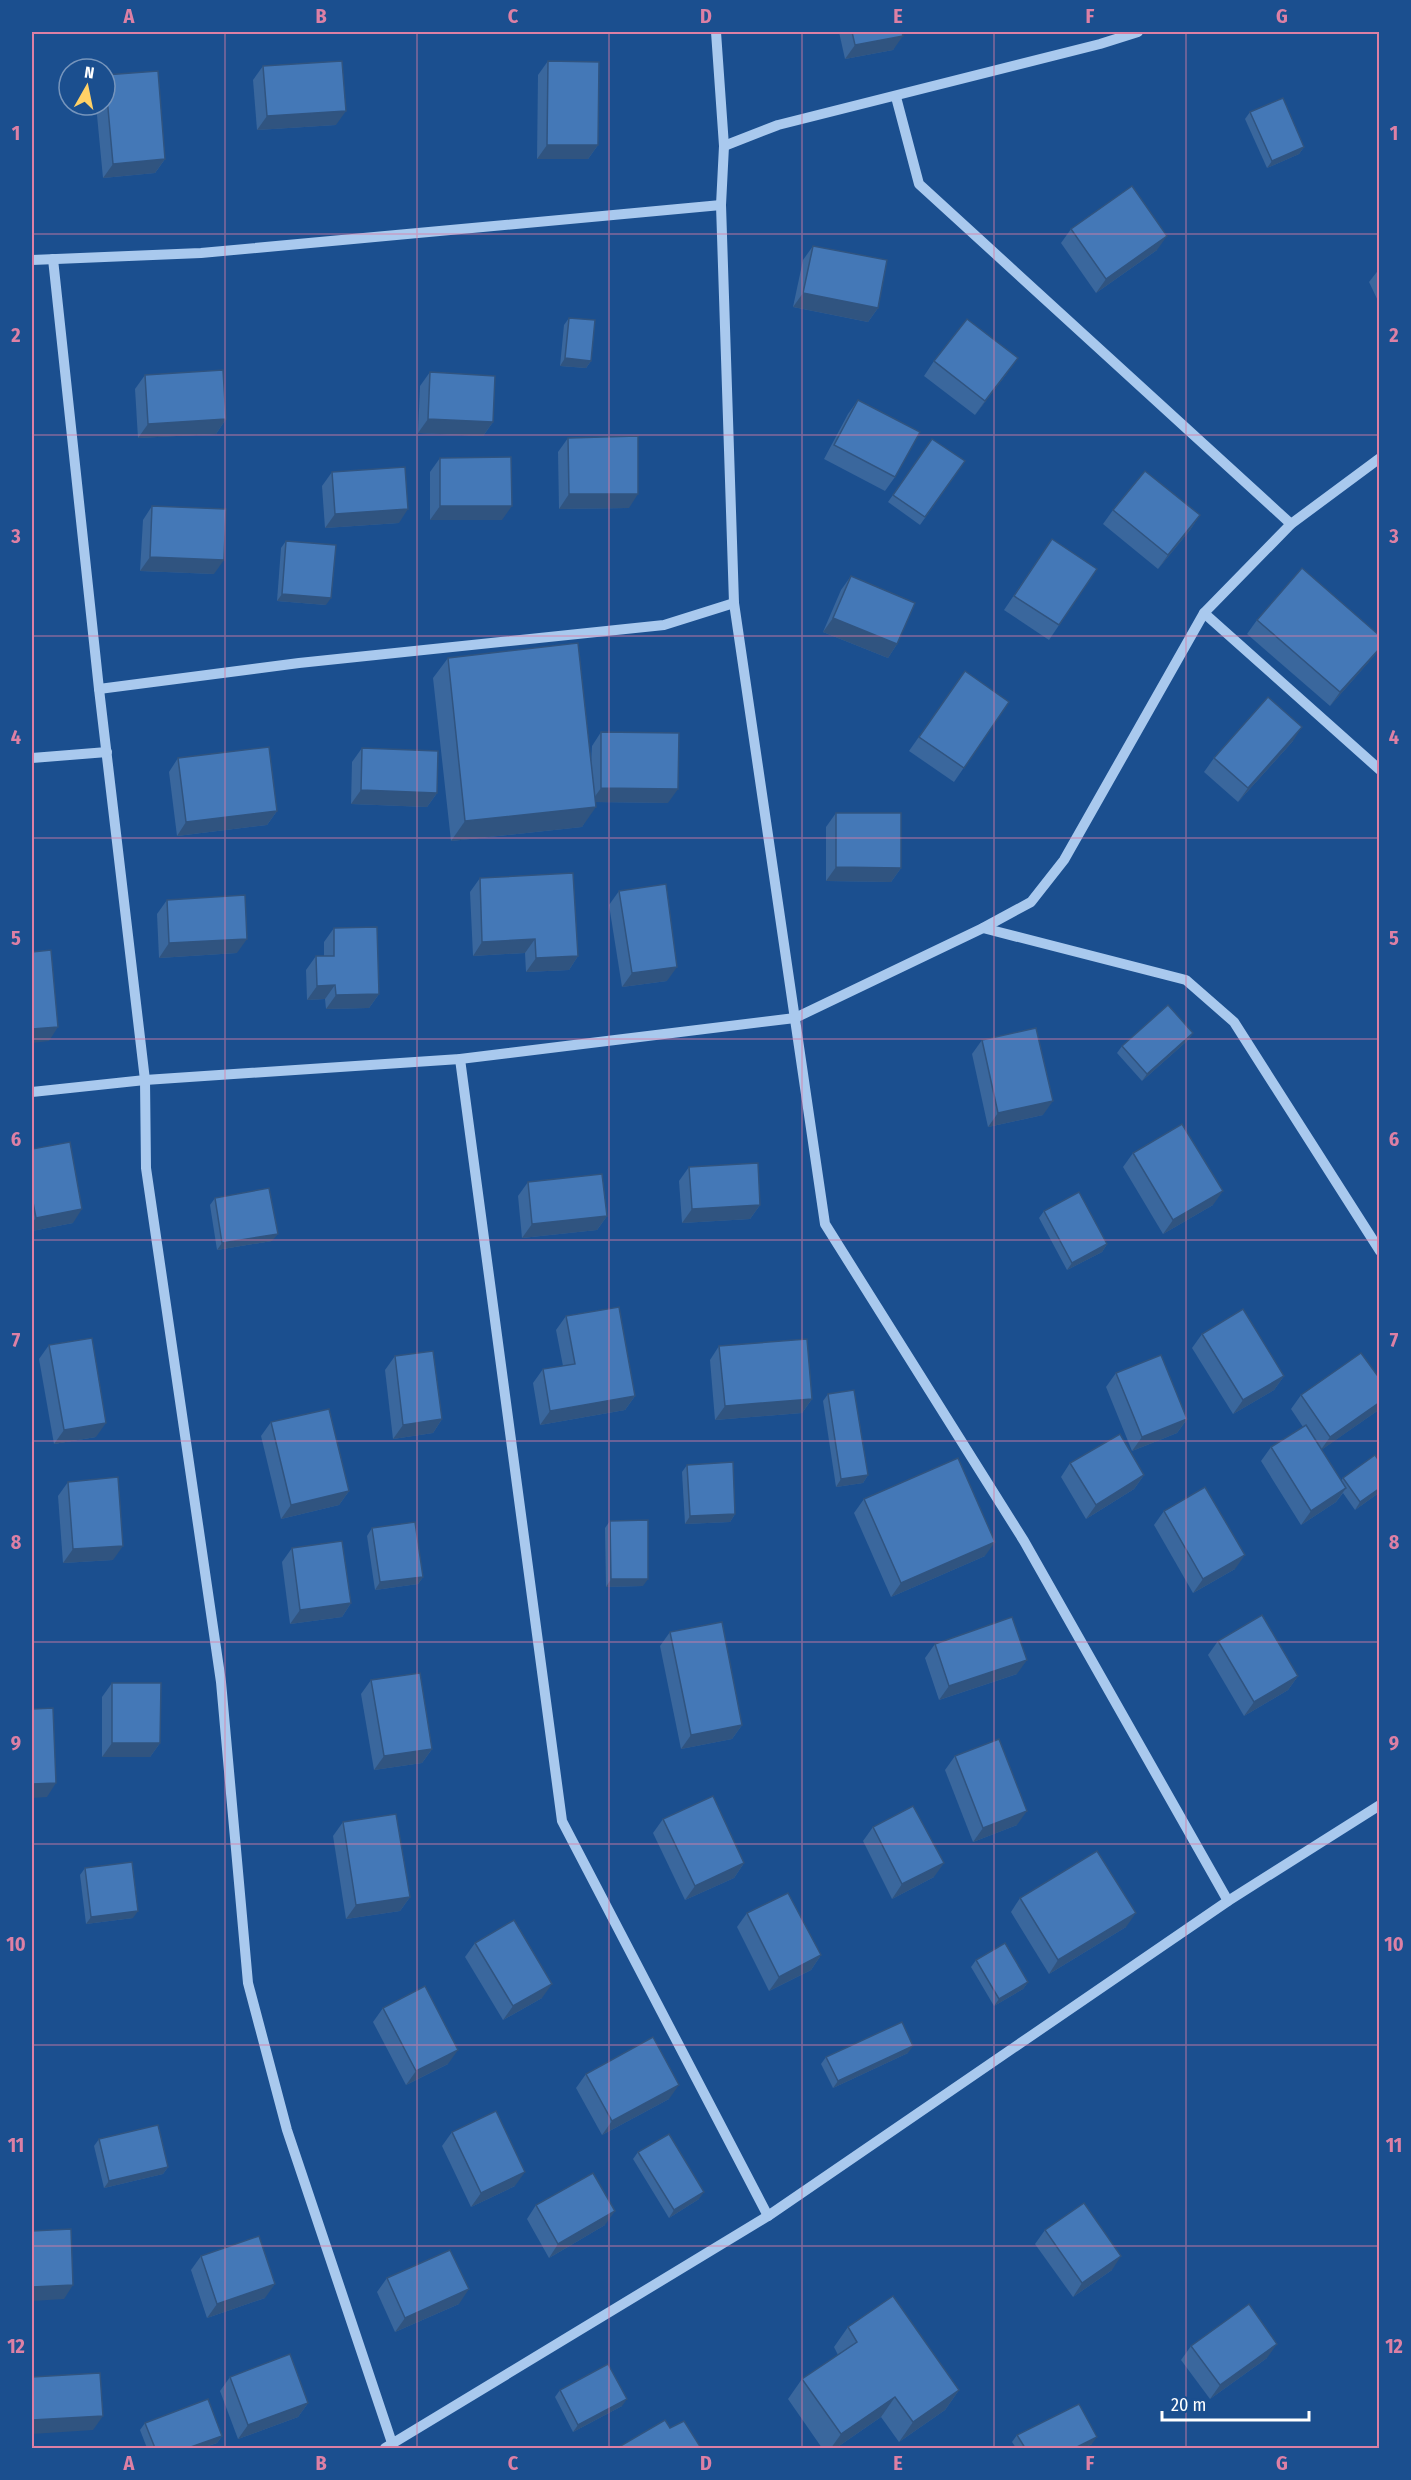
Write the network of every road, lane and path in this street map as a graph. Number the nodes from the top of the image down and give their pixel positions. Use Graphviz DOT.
graph roads {
  1 [pos="716,32"];
  2 [pos="1138,32"];
  3 [pos="896,97"];
  4 [pos="724,146"];
  5 [pos="721,205"];
  6 [pos="53,259"];
  7 [pos="32,260"];
  8 [pos="1380,458"];
  9 [pos="1292,524"];
  10 [pos="734,603"];
  11 [pos="1204,613"];
  12 [pos="99,689"];
  13 [pos="108,752"];
  14 [pos="32,758"];
  15 [pos="1380,770"];
  16 [pos="982,928"];
  17 [pos="795,1018"];
  18 [pos="460,1059"];
  19 [pos="145,1080"];
  20 [pos="32,1092"];
  21 [pos="1380,1251"];
  22 [pos="1380,1804"];
  23 [pos="1228,1901"];
  24 [pos="768,2216"];
  25 [pos="389,2446"];
  1 -- 4 [label="street"];
  2 -- 3 [label="street"];
  3 -- 4 [label="street"];
  3 -- 9 [label="street"];
  4 -- 5 [label="street"];
  5 -- 6 [label="street"];
  5 -- 10 [label="street"];
  6 -- 7 [label="street"];
  6 -- 12 [label="street"];
  8 -- 9 [label="street"];
  9 -- 11 [label="street"];
  10 -- 12 [label="street"];
  10 -- 17 [label="street"];
  11 -- 15 [label="street"];
  11 -- 16 [label="street"];
  12 -- 13 [label="street"];
  13 -- 14 [label="street"];
  13 -- 19 [label="street"];
  16 -- 17 [label="street"];
  16 -- 21 [label="street"];
  17 -- 18 [label="street"];
  17 -- 23 [label="street"];
  18 -- 19 [label="street"];
  18 -- 24 [label="street"];
  19 -- 20 [label="street"];
  19 -- 25 [label="street"];
  22 -- 23 [label="street"];
  23 -- 24 [label="street"];
  24 -- 25 [label="street"];
}
